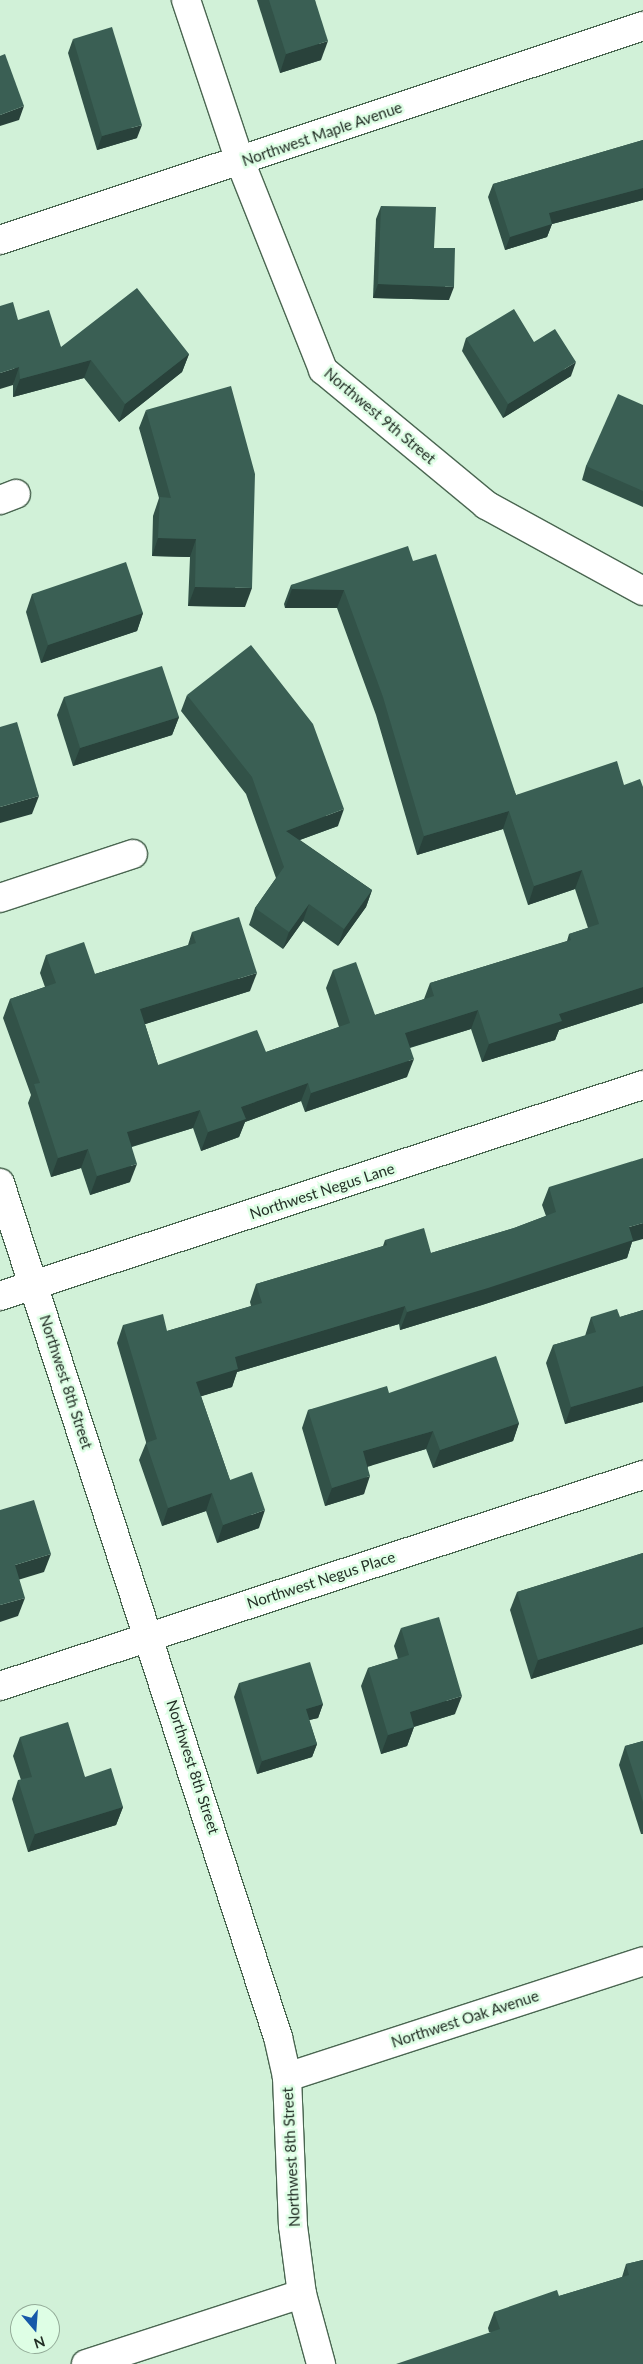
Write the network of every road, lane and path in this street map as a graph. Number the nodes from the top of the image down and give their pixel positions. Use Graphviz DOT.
graph roads {
  1 [pos="186,0"];
  2 [pos="643,26"];
  3 [pos="240,161"];
  4 [pos="0,240"];
  5 [pos="643,591"];
  6 [pos="133,854"];
  7 [pos="0,898"];
  8 [pos="643,1085"];
  9 [pos="0,1183"];
  10 [pos="34,1285"];
  11 [pos="0,1296"];
  12 [pos="643,1475"];
  13 [pos="150,1635"];
  14 [pos="0,1686"];
  15 [pos="643,1961"];
  16 [pos="287,2077"];
  17 [pos="302,2294"];
  18 [pos="86,2364"];
  19 [pos="321,2364"];
  1 -- 3 [label="street, Northwest 9th Street"];
  2 -- 3 [label="street, Northwest Maple Avenue"];
  3 -- 4 [label="street, Northwest Maple Avenue"];
  3 -- 5 [label="street, Northwest 9th Street"];
  6 -- 7 [label="street"];
  8 -- 10 [label="street, Northwest Negus Lane"];
  9 -- 10 [label="street, Northwest 8th Street"];
  10 -- 11 [label="street, Northwest Negus Lane"];
  10 -- 13 [label="street, Northwest 8th Street"];
  12 -- 13 [label="street, Northwest Negus Place"];
  13 -- 14 [label="street, Northwest Negus Place"];
  13 -- 16 [label="street, Northwest 8th Street"];
  15 -- 16 [label="street, Northwest Oak Avenue"];
  16 -- 17 [label="street, Northwest 8th Street"];
  17 -- 18 [label="street"];
  17 -- 19 [label="street, Northwest 8th Street"];
}
